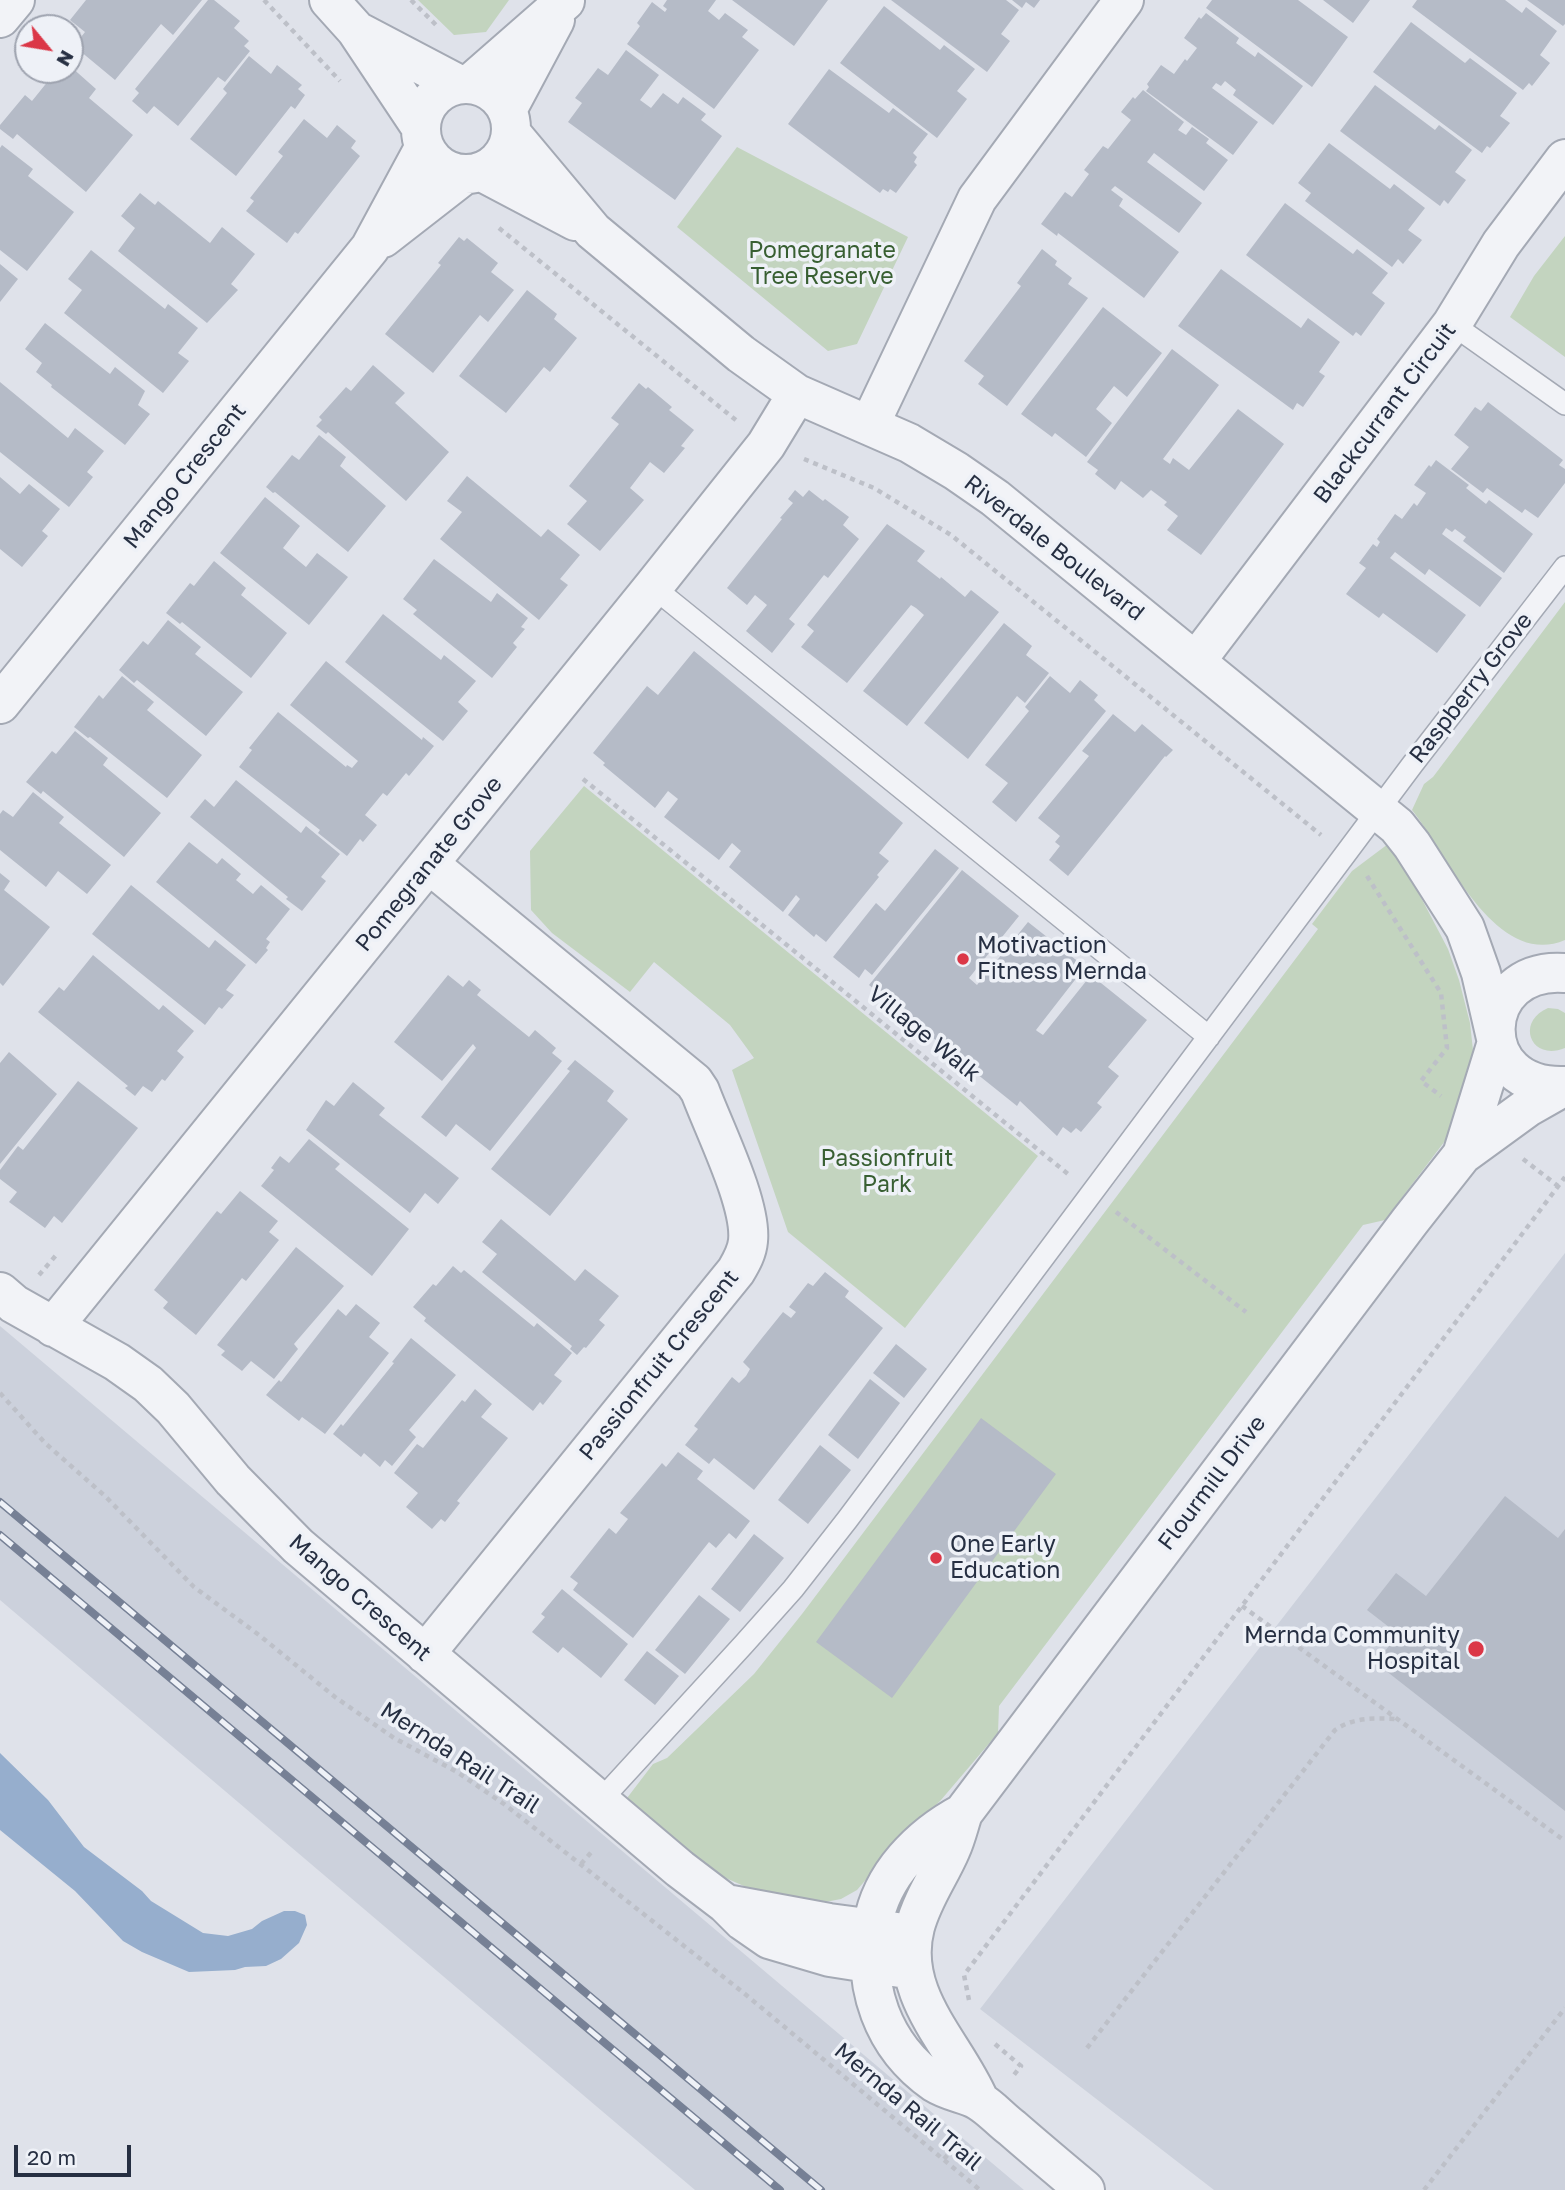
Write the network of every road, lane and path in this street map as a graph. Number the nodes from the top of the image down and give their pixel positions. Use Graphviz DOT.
graph roads {
  1 [pos="15,0"];
  2 [pos="264,0"];
  3 [pos="329,0"];
  4 [pos="411,0"];
  5 [pos="565,0"];
  6 [pos="1124,0"];
  7 [pos="0,18"];
  8 [pos="356,30"];
  9 [pos="446,35"];
  10 [pos="464,84"];
  11 [pos="347,89"];
  12 [pos="509,122"];
  13 [pos="422,137"];
  14 [pos="1565,159"];
  15 [pos="473,173"];
  16 [pos="488,219"];
  17 [pos="593,231"];
  18 [pos="370,248"];
  19 [pos="1452,324"];
  20 [pos="797,394"];
  21 [pos="1565,404"];
  22 [pos="870,424"];
  23 [pos="766,445"];
  24 [pos="1565,567"];
  25 [pos="653,587"];
  26 [pos="1196,661"];
  27 [pos="0,704"];
  28 [pos="583,779"];
  29 [pos="1378,810"];
  30 [pos="1346,855"];
  31 [pos="429,864"];
  32 [pos="1465,928"];
  33 [pos="1557,970"];
  34 [pos="1209,1037"];
  35 [pos="1497,1040"];
  36 [pos="1565,1086"];
  37 [pos="1475,1137"];
  38 [pos="1565,1177"];
  39 [pos="1558,1186"];
  40 [pos="1091,1193"];
  41 [pos="0,1292"];
  42 [pos="1246,1312"];
  43 [pos="53,1327"];
  44 [pos="0,1393"];
  45 [pos="1242,1606"];
  46 [pos="425,1654"];
  47 [pos="1397,1719"];
  48 [pos="600,1801"];
  49 [pos="963,1813"];
  50 [pos="1565,1841"];
  51 [pos="870,1946"];
  52 [pos="913,1952"];
  53 [pos="969,2001"];
  54 [pos="1565,2008"];
  55 [pos="993,2042"];
  56 [pos="1087,2048"];
  57 [pos="983,2104"];
  58 [pos="944,2160"];
  59 [pos="980,2190"];
  60 [pos="1085,2190"];
  61 [pos="1424,2190"];
  1 -- 7 [label="street"];
  2 -- 11 [label="path"];
  3 -- 8 [label="street"];
  4 -- 9 [label="path"];
  5 -- 10 [label="street"];
  5 -- 12 [label="street"];
  6 -- 22 [label="street"];
  8 -- 10 [label="street"];
  8 -- 13 [label="street"];
  10 -- 12 [label="street"];
  10 -- 13 [label="street"];
  12 -- 15 [label="street"];
  12 -- 17 [label="street, Riverdale Boulevard"];
  13 -- 15 [label="street"];
  13 -- 18 [label="street, Mango Crescent"];
  14 -- 19 [label="street, Blackcurrant Circuit"];
  15 -- 17 [label="street, Riverdale Boulevard"];
  15 -- 18 [label="street, Mango Crescent"];
  16 -- 23 [label="path"];
  17 -- 20 [label="street, Riverdale Boulevard"];
  18 -- 27 [label="street, Mango Crescent"];
  19 -- 21 [label="lane"];
  19 -- 26 [label="street, Blackcurrant Circuit"];
  20 -- 22 [label="street, Riverdale Boulevard"];
  20 -- 23 [label="street, Pomegranate Grove"];
  22 -- 26 [label="street, Riverdale Boulevard"];
  23 -- 25 [label="street, Pomegranate Grove"];
  23 -- 30 [label="path"];
  24 -- 29 [label="lane, Raspberry Grove"];
  25 -- 31 [label="street, Pomegranate Grove"];
  25 -- 34 [label="lane"];
  26 -- 29 [label="street, Riverdale Boulevard"];
  28 -- 40 [label="path, Village Walk"];
  29 -- 30 [label="lane, Raspberry Grove"];
  29 -- 32 [label="street, Riverdale Boulevard"];
  30 -- 34 [label="lane, Raspberry Grove"];
  30 -- 37 [label="path"];
  31 -- 43 [label="street, Pomegranate Grove"];
  31 -- 46 [label="street, Passionfruit Crescent"];
  32 -- 33 [label="street, Riverdale Boulevard"];
  32 -- 35 [label="street, Riverdale Boulevard"];
  33 -- 35 [label="street, Flourmill Drive"];
  34 -- 40 [label="lane, Raspberry Grove"];
  35 -- 36 [label="street"];
  35 -- 37 [label="street, Flourmill Drive"];
  36 -- 37 [label="street, Flourmill Drive"];
  37 -- 39 [label="path"];
  37 -- 49 [label="street, Flourmill Drive"];
  38 -- 39 [label="path"];
  39 -- 45 [label="path"];
  40 -- 42 [label="path, Village Walk"];
  40 -- 48 [label="lane, Raspberry Grove"];
  41 -- 43 [label="street, Mango Crescent"];
  43 -- 46 [label="street, Mango Crescent"];
  44 -- 58 [label="path, Mernda Rail Trail"];
  45 -- 47 [label="path"];
  45 -- 53 [label="path"];
  46 -- 48 [label="street, Mango Crescent"];
  47 -- 50 [label="path"];
  47 -- 56 [label="path"];
  48 -- 51 [label="street, Mango Crescent"];
  49 -- 51 [label="street, Flourmill Drive"];
  49 -- 52 [label="street, Flourmill Drive"];
  51 -- 52 [label="street, Mango Crescent"];
  51 -- 57 [label="street"];
  52 -- 57 [label="street"];
  54 -- 61 [label="path"];
  55 -- 57 [label="path"];
  57 -- 58 [label="path"];
  57 -- 60 [label="street"];
  58 -- 59 [label="path, Mernda Rail Trail"];
}
